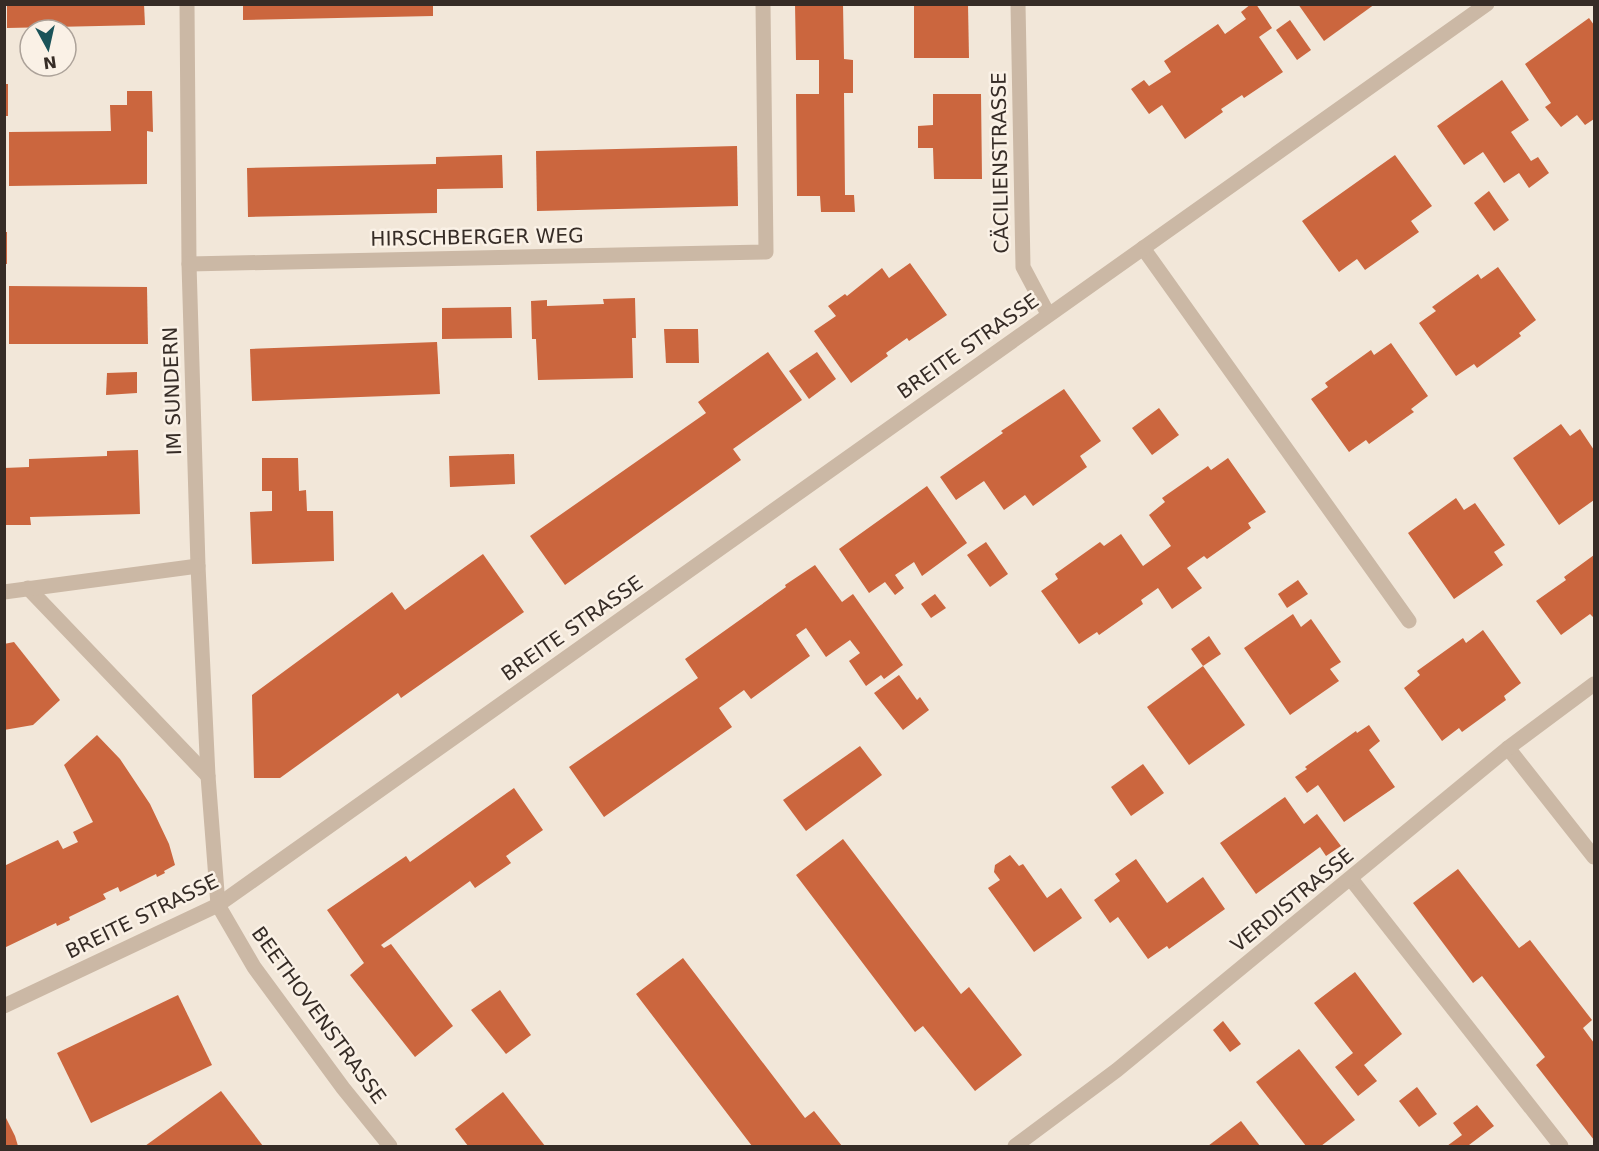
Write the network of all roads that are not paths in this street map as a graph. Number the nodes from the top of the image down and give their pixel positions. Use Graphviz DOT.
graph roads {
  1 [pos="187,4"];
  2 [pos="763,4"];
  3 [pos="1018,4"];
  4 [pos="1487,4"];
  5 [pos="1143,248"];
  6 [pos="189,264"];
  7 [pos="1048,314"];
  8 [pos="198,566"];
  9 [pos="28,588"];
  10 [pos="4,592"];
  11 [pos="1409,621"];
  12 [pos="1594,684"];
  13 [pos="1508,748"];
  14 [pos="208,776"];
  15 [pos="1594,857"];
  16 [pos="1351,879"];
  17 [pos="218,905"];
  18 [pos="4,1006"];
  19 [pos="390,1146"];
  20 [pos="1015,1146"];
  21 [pos="1561,1146"];
  1 -- 6 [label="street, IM SUNDERN"];
  2 -- 6 [label="street, HIRSCHBERGER WEG"];
  3 -- 7 [label="street, CÄCILIENSTRASSE"];
  4 -- 5 [label="street, BREITE STRASSE"];
  5 -- 7 [label="street, BREITE STRASSE"];
  5 -- 11 [label="street"];
  6 -- 8 [label="street, IM SUNDERN"];
  7 -- 17 [label="street, BREITE STRASSE"];
  8 -- 9 [label="street"];
  8 -- 14 [label="street, IM SUNDERN"];
  9 -- 10 [label="street"];
  9 -- 14 [label="street"];
  12 -- 13 [label="street, VERDISTRASSE"];
  13 -- 15 [label="street"];
  13 -- 16 [label="street, VERDISTRASSE"];
  14 -- 17 [label="street, IM SUNDERN"];
  16 -- 20 [label="street, VERDISTRASSE"];
  16 -- 21 [label="street"];
  17 -- 18 [label="street, BREITE STRASSE"];
  17 -- 19 [label="street, BEETHOVENSTRASSE"];
}
